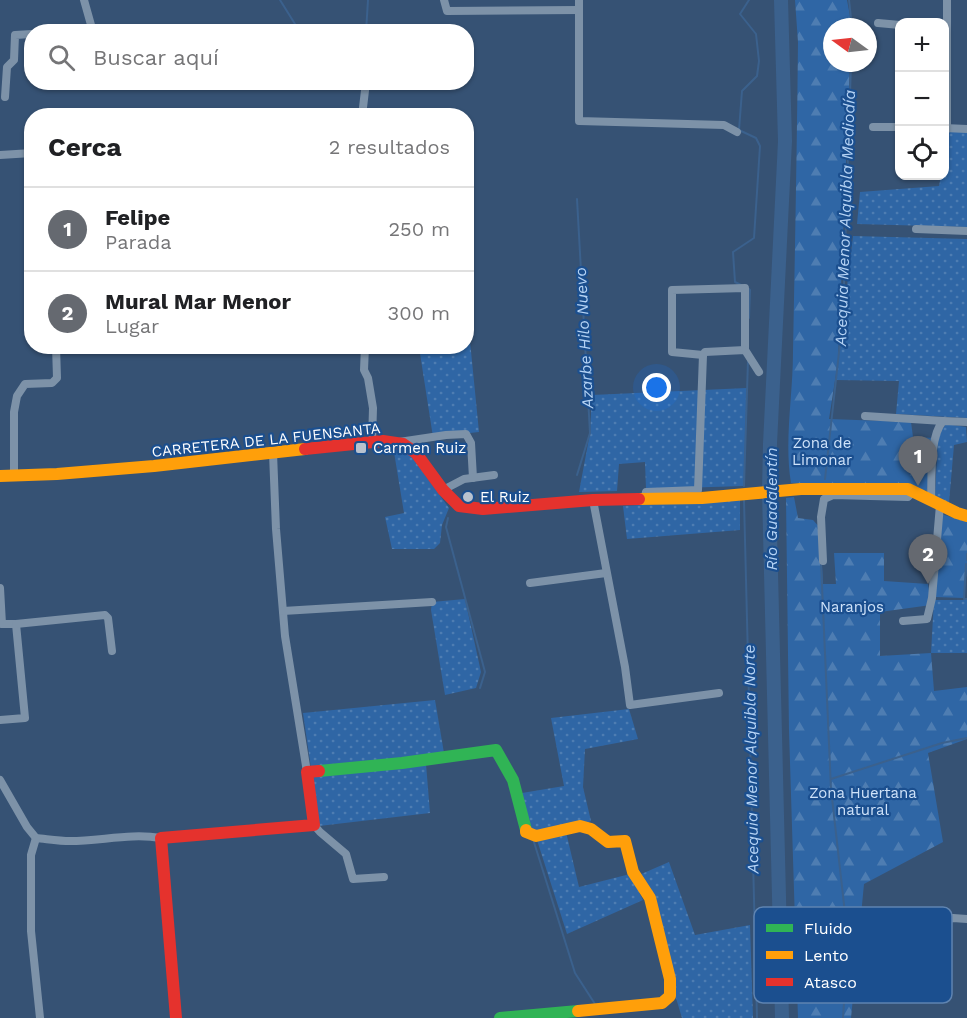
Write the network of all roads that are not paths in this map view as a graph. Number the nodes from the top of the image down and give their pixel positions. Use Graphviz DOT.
graph roads {
  1 [pos="84,0"];
  2 [pos="444,0"];
  3 [pos="579,0"];
  4 [pos="947,0"];
  5 [pos="579,10"];
  6 [pos="946,18"];
  7 [pos="878,23"];
  8 [pos="89,24"];
  9 [pos="895,25"];
  10 [pos="24,34"];
  11 [pos="946,72"];
  12 [pos="365,90"];
  13 [pos="5,97"];
  14 [pos="363,108"];
  15 [pos="946,126"];
  16 [pos="873,127"];
  17 [pos="895,127"];
  18 [pos="949,129"];
  19 [pos="967,129"];
  20 [pos="736,132"];
  21 [pos="24,154"];
  22 [pos="0,155"];
  23 [pos="916,229"];
  24 [pos="967,231"];
  25 [pos="745,350"];
  26 [pos="56,354"];
  27 [pos="365,354"];
  28 [pos="703,355"];
  29 [pos="759,372"];
  30 [pos="865,416"];
  31 [pos="943,421"];
  32 [pos="967,422"];
  33 [pos="372,442"];
  34 [pos="396,443"];
  35 [pos="273,453"];
  36 [pos="14,475"];
  37 [pos="0,476"];
  38 [pos="494,476"];
  39 [pos="474,478"];
  40 [pos="443,490"];
  41 [pos="914,491"];
  42 [pos="645,498"];
  43 [pos="593,500"];
  44 [pos="936,502"];
  45 [pos="967,516"];
  46 [pos="823,561"];
  47 [pos="606,573"];
  48 [pos="530,583"];
  49 [pos="0,588"];
  50 [pos="432,602"];
  51 [pos="283,610"];
  52 [pos="903,621"];
  53 [pos="16,624"];
  54 [pos="112,651"];
  55 [pos="719,693"];
  56 [pos="0,720"];
  57 [pos="307,772"];
  58 [pos="0,780"];
  59 [pos="314,825"];
  60 [pos="36,838"];
  61 [pos="161,838"];
  62 [pos="384,877"];
  63 [pos="952,918"];
  64 [pos="967,919"];
  65 [pos="595,1014"];
  66 [pos="40,1018"];
  67 [pos="176,1018"];
  68 [pos="500,1018"];
  1 -- 8 [label="street"];
  2 -- 5 [label="street"];
  3 -- 5 [label="street"];
  4 -- 6 [label="street"];
  5 -- 20 [label="street"];
  7 -- 9 [label="street"];
  10 -- 13 [label="street"];
  11 -- 15 [label="street"];
  12 -- 14 [label="street"];
  16 -- 17 [label="street"];
  18 -- 19 [label="street"];
  21 -- 22 [label="street"];
  23 -- 24 [label="street"];
  25 -- 28 [label="street"];
  25 -- 28 [label="street"];
  25 -- 29 [label="street"];
  26 -- 36 [label="street"];
  27 -- 33 [label="street"];
  28 -- 42 [label="street"];
  30 -- 31 [label="street"];
  31 -- 32 [label="street"];
  31 -- 44 [label="street"];
  33 -- 34 [label="street, CARRETERA DE LA FUENSANTA"];
  33 -- 35 [label="street, CARRETERA DE LA FUENSANTA"];
  34 -- 39 [label="street"];
  34 -- 40 [label="street, CARRETERA DE LA FUENSANTA"];
  35 -- 36 [label="street, CARRETERA DE LA FUENSANTA"];
  35 -- 51 [label="street"];
  36 -- 37 [label="street, CARRETERA DE LA FUENSANTA"];
  38 -- 39 [label="street"];
  39 -- 40 [label="street"];
  40 -- 43 [label="street, CARRETERA DE LA FUENSANTA"];
  41 -- 42 [label="street, CARRETERA DE LA FUENSANTA"];
  41 -- 44 [label="street, CARRETERA DE LA FUENSANTA"];
  41 -- 46 [label="street"];
  42 -- 43 [label="street, CARRETERA DE LA FUENSANTA"];
  43 -- 47 [label="street"];
  44 -- 45 [label="street, CARRETERA DE LA FUENSANTA"];
  44 -- 52 [label="street"];
  47 -- 48 [label="street"];
  47 -- 55 [label="street"];
  49 -- 53 [label="street"];
  50 -- 51 [label="street"];
  51 -- 57 [label="street"];
  53 -- 54 [label="street"];
  53 -- 56 [label="street"];
  57 -- 59 [label="street"];
  57 -- 65 [label="street"];
  58 -- 60 [label="street"];
  59 -- 61 [label="street"];
  59 -- 62 [label="street"];
  60 -- 61 [label="street"];
  60 -- 66 [label="street"];
  61 -- 67 [label="street"];
  63 -- 64 [label="street"];
  65 -- 68 [label="street"];
}
